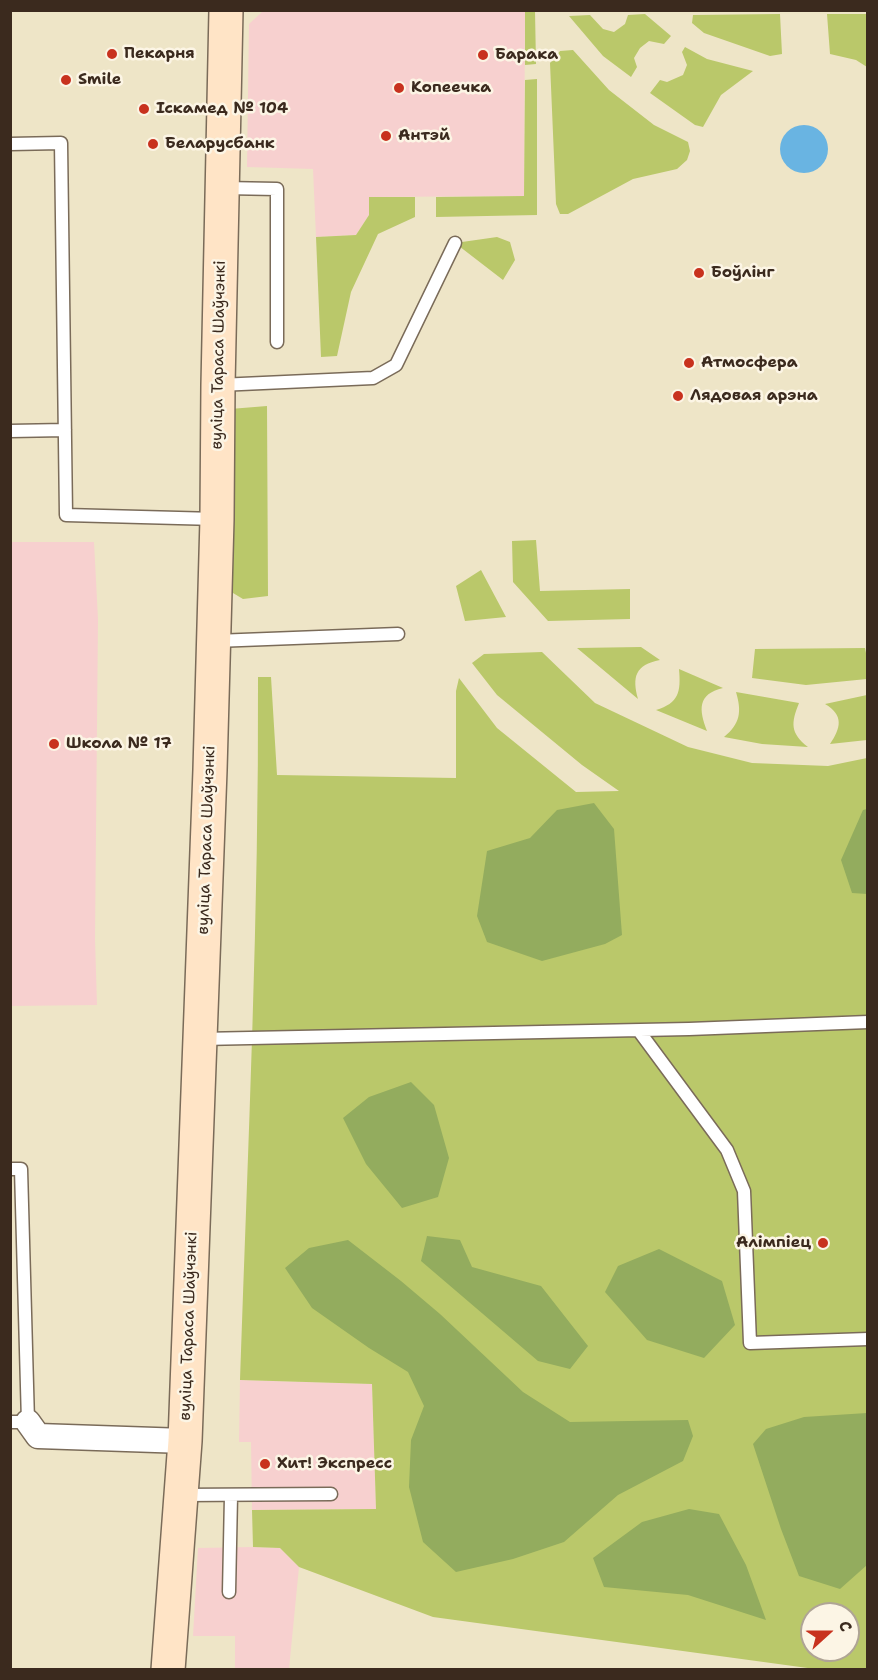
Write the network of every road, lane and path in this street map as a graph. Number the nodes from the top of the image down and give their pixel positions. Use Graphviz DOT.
graph roads {
  1 [pos="226,10"];
  2 [pos="10,144"];
  3 [pos="222,188"];
  4 [pos="455,243"];
  5 [pos="277,342"];
  6 [pos="218,385"];
  7 [pos="65,430"];
  8 [pos="10,431"];
  9 [pos="217,519"];
  10 [pos="398,634"];
  11 [pos="214,642"];
  12 [pos="867,1022"];
  13 [pos="639,1031"];
  14 [pos="200,1039"];
  15 [pos="10,1169"];
  16 [pos="867,1339"];
  17 [pos="19,1422"];
  18 [pos="185,1441"];
  19 [pos="331,1494"];
  20 [pos="181,1495"];
  21 [pos="231,1496"];
  22 [pos="229,1592"];
  23 [pos="168,1670"];
  1 -- 3 [label="street, вуліца Тараса Шаўчэнкі"];
  2 -- 7 [label="lane"];
  3 -- 5 [label="lane"];
  3 -- 6 [label="street, вуліца Тараса Шаўчэнкі"];
  4 -- 6 [label="lane"];
  6 -- 9 [label="street, вуліца Тараса Шаўчэнкі"];
  7 -- 8 [label="lane"];
  7 -- 9 [label="lane"];
  9 -- 11 [label="street, вуліца Тараса Шаўчэнкі"];
  10 -- 11 [label="lane"];
  11 -- 14 [label="street, вуліца Тараса Шаўчэнкі"];
  12 -- 13 [label="lane"];
  13 -- 14 [label="lane"];
  13 -- 16 [label="lane"];
  14 -- 18 [label="street, вуліца Тараса Шаўчэнкі"];
  15 -- 17 [label="lane"];
  17 -- 18 [label="street"];
  18 -- 20 [label="street, вуліца Тараса Шаўчэнкі"];
  19 -- 21 [label="lane"];
  20 -- 21 [label="lane"];
  20 -- 23 [label="street, вуліца Тараса Шаўчэнкі"];
  21 -- 22 [label="lane"];
}
